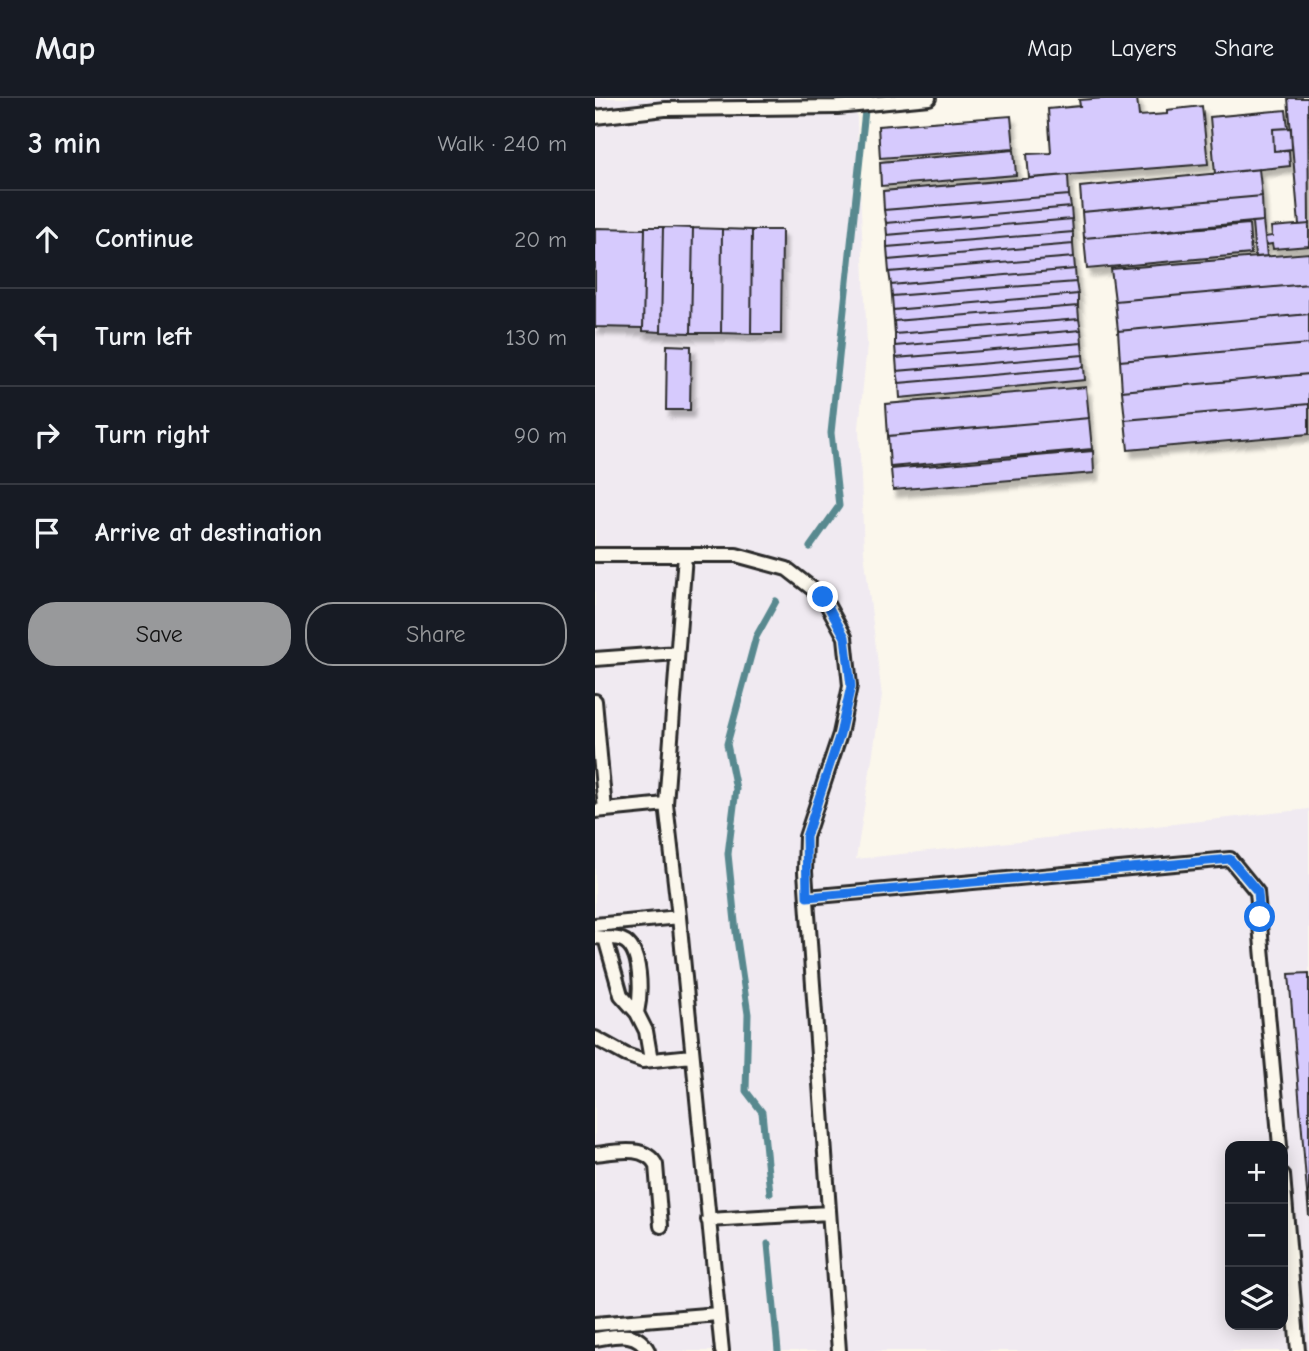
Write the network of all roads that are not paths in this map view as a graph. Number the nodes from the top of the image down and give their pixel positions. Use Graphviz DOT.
graph roads {
  1 [pos="929,98"];
  2 [pos="595,117"];
  3 [pos="595,555"];
  4 [pos="685,555"];
  5 [pos="677,653"];
  6 [pos="595,659"];
  7 [pos="595,701"];
  8 [pos="666,804"];
  9 [pos="600,811"];
  10 [pos="807,897"];
  11 [pos="679,917"];
  12 [pos="595,925"];
  13 [pos="600,937"];
  14 [pos="637,1013"];
  15 [pos="595,1038"];
  16 [pos="692,1056"];
  17 [pos="651,1060"];
  18 [pos="1280,1141"];
  19 [pos="595,1154"];
  20 [pos="1285,1204"];
  21 [pos="829,1213"];
  22 [pos="708,1220"];
  23 [pos="661,1226"];
  24 [pos="718,1314"];
  25 [pos="595,1324"];
  26 [pos="595,1339"];
  27 [pos="647,1351"];
  28 [pos="722,1351"];
  29 [pos="839,1351"];
  30 [pos="1298,1351"];
  1 -- 2 [label="lane"];
  3 -- 4 [label="lane"];
  4 -- 5 [label="lane"];
  4 -- 10 [label="lane"];
  5 -- 6 [label="lane"];
  5 -- 8 [label="lane"];
  7 -- 9 [label="lane"];
  8 -- 9 [label="lane"];
  8 -- 11 [label="lane"];
  10 -- 18 [label="lane"];
  10 -- 21 [label="lane"];
  11 -- 12 [label="lane"];
  11 -- 16 [label="lane"];
  13 -- 14 [label="lane"];
  13 -- 14 [label="lane"];
  14 -- 17 [label="lane"];
  15 -- 17 [label="lane"];
  16 -- 17 [label="lane"];
  16 -- 22 [label="lane"];
  19 -- 23 [label="lane"];
  20 -- 30 [label="lane"];
  21 -- 22 [label="lane"];
  21 -- 29 [label="lane"];
  22 -- 24 [label="lane"];
  24 -- 25 [label="lane"];
  24 -- 28 [label="lane"];
  26 -- 27 [label="lane"];
}
